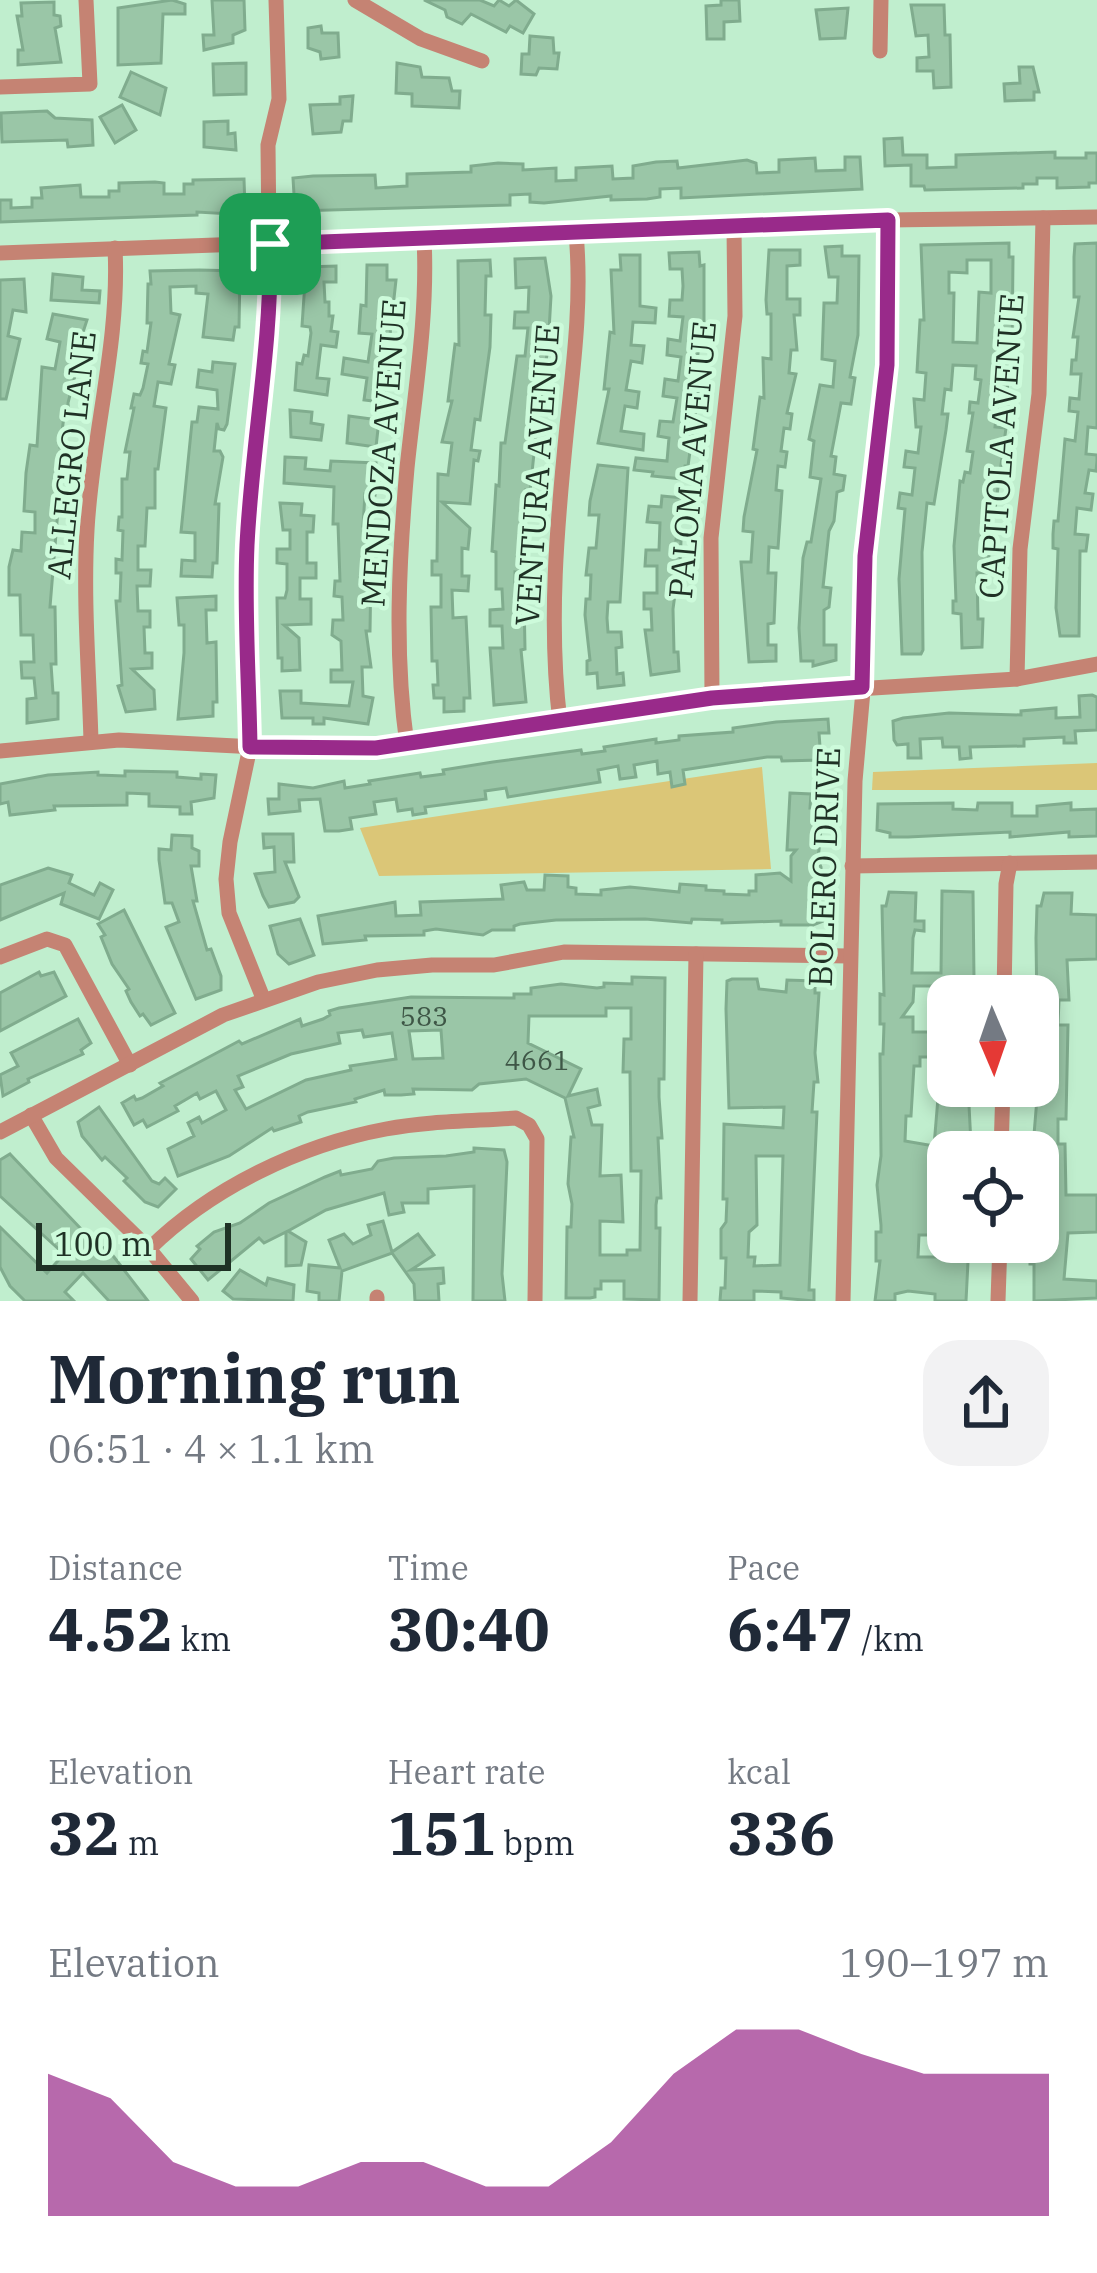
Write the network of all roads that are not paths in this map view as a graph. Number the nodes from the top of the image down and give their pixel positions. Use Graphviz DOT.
graph roads {
  1 [pos="86,0"];
  2 [pos="276,0"];
  3 [pos="356,0"];
  4 [pos="881,0"];
  5 [pos="880,51"];
  6 [pos="482,61"];
  7 [pos="0,87"];
  8 [pos="1097,217"];
  9 [pos="1043,218"];
  10 [pos="888,220"];
  11 [pos="734,227"];
  12 [pos="576,232"];
  13 [pos="424,238"];
  14 [pos="270,244"];
  15 [pos="116,248"];
  16 [pos="0,253"];
  17 [pos="1097,664"];
  18 [pos="1017,679"];
  19 [pos="862,687"];
  20 [pos="712,698"];
  21 [pos="560,722"];
  22 [pos="91,741"];
  23 [pos="407,745"];
  24 [pos="250,747"];
  25 [pos="0,752"];
  26 [pos="1097,862"];
  27 [pos="1010,863"];
  28 [pos="852,866"];
  29 [pos="696,954"];
  30 [pos="850,956"];
  31 [pos="0,957"];
  32 [pos="1005,975"];
  33 [pos="262,998"];
  34 [pos="130,1065"];
  35 [pos="32,1115"];
  36 [pos="0,1132"];
  37 [pos="149,1250"];
  38 [pos="999,1263"];
  39 [pos="192,1301"];
  40 [pos="536,1301"];
  41 [pos="690,1301"];
  42 [pos="843,1301"];
  43 [pos="998,1301"];
  1 -- 7 [label="street"];
  2 -- 14 [label="street"];
  3 -- 6 [label="street"];
  4 -- 5 [label="street"];
  8 -- 9 [label="street"];
  9 -- 10 [label="street"];
  9 -- 18 [label="street, CAPITOLA AVENUE"];
  10 -- 11 [label="street"];
  10 -- 19 [label="street, BOLERO DRIVE"];
  11 -- 12 [label="street"];
  11 -- 20 [label="street, PALOMA AVENUE"];
  12 -- 13 [label="street"];
  12 -- 21 [label="street, VENTURA AVENUE"];
  13 -- 14 [label="street"];
  13 -- 23 [label="street, MENDOZA AVENUE"];
  14 -- 15 [label="street"];
  14 -- 24 [label="street"];
  15 -- 16 [label="street"];
  15 -- 22 [label="street, ALLEGRO LANE"];
  17 -- 18 [label="street"];
  18 -- 19 [label="street"];
  19 -- 20 [label="street"];
  19 -- 28 [label="street, BOLERO DRIVE"];
  20 -- 21 [label="street"];
  21 -- 23 [label="street"];
  22 -- 24 [label="street"];
  22 -- 25 [label="street"];
  23 -- 24 [label="street"];
  24 -- 33 [label="street"];
  26 -- 27 [label="street"];
  27 -- 28 [label="street"];
  27 -- 32 [label="street"];
  28 -- 30 [label="street, BOLERO DRIVE"];
  29 -- 30 [label="street"];
  29 -- 33 [label="street"];
  29 -- 41 [label="street"];
  30 -- 42 [label="street, BOLERO DRIVE"];
  31 -- 34 [label="street"];
  33 -- 34 [label="street"];
  34 -- 35 [label="street"];
  35 -- 36 [label="street"];
  35 -- 37 [label="street"];
  37 -- 39 [label="street"];
  37 -- 40 [label="street"];
  38 -- 43 [label="street"];
}
